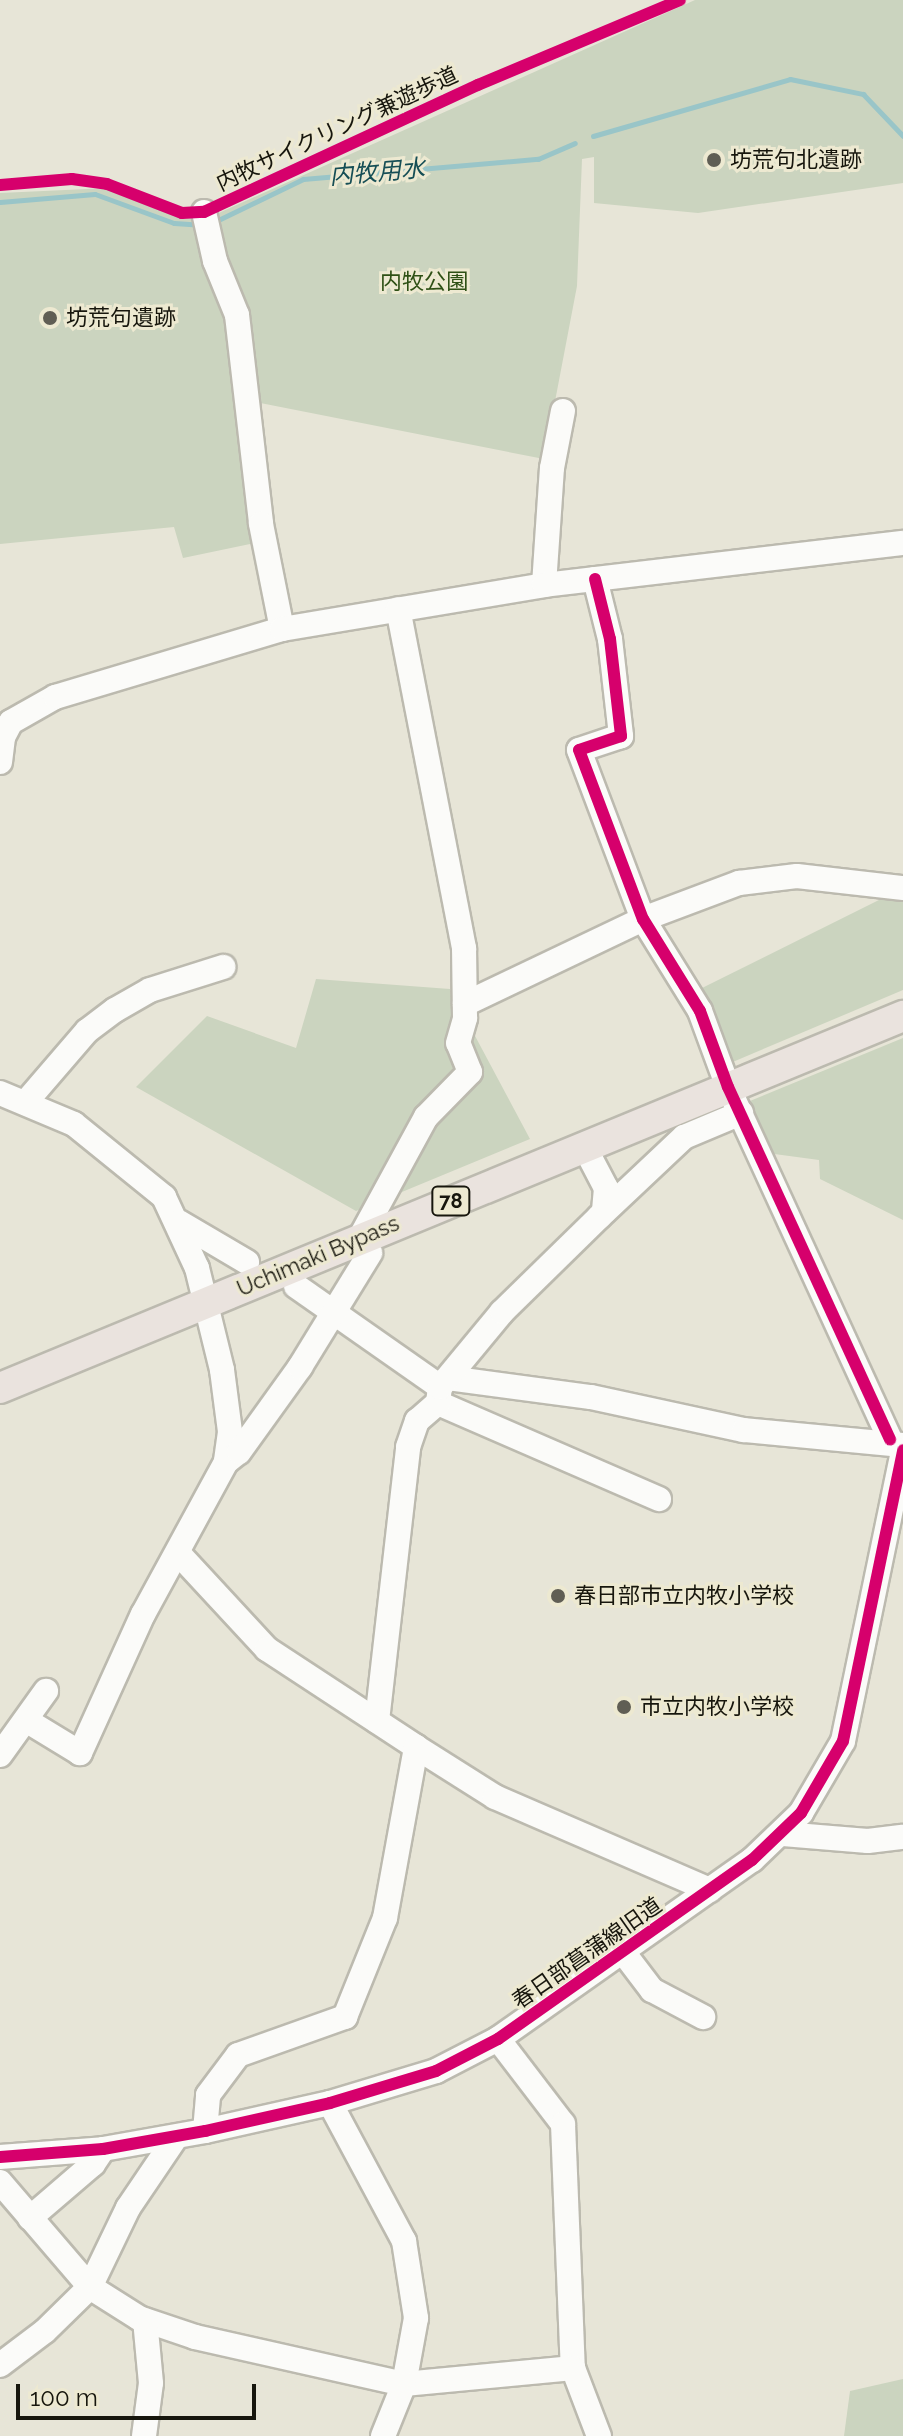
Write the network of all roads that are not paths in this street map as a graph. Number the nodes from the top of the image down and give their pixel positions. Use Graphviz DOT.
graph roads {
  1 [pos="206,220"];
  2 [pos="563,411"];
  3 [pos="903,543"];
  4 [pos="595,579"];
  5 [pos="544,585"];
  6 [pos="398,609"];
  7 [pos="282,629"];
  8 [pos="0,762"];
  9 [pos="903,888"];
  10 [pos="643,919"];
  11 [pos="223,967"];
  12 [pos="465,1004"];
  13 [pos="903,1016"];
  14 [pos="0,1093"];
  15 [pos="734,1100"];
  16 [pos="25,1103"];
  17 [pos="584,1146"];
  18 [pos="604,1212"];
  19 [pos="179,1222"];
  20 [pos="365,1246"];
  21 [pos="247,1262"];
  22 [pos="296,1286"];
  23 [pos="205,1303"];
  24 [pos="335,1309"];
  25 [pos="0,1388"];
  26 [pos="442,1389"];
  27 [pos="899,1445"];
  28 [pos="226,1462"];
  29 [pos="659,1499"];
  30 [pos="178,1553"];
  31 [pos="46,1691"];
  32 [pos="26,1720"];
  33 [pos="377,1721"];
  34 [pos="416,1747"];
  35 [pos="0,1755"];
  36 [pos="783,1834"];
  37 [pos="903,1837"];
  38 [pos="710,1890"];
  39 [pos="623,1952"];
  40 [pos="703,2017"];
  41 [pos="498,2039"];
  42 [pos="330,2103"];
  43 [pos="205,2131"];
  44 [pos="176,2137"];
  45 [pos="103,2149"];
  46 [pos="0,2157"];
  47 [pos="0,2182"];
  48 [pos="30,2218"];
  49 [pos="90,2287"];
  50 [pos="145,2320"];
  51 [pos="0,2365"];
  52 [pos="573,2368"];
  53 [pos="404,2384"];
  54 [pos="146,2434"];
  55 [pos="383,2436"];
  56 [pos="599,2436"];
  1 -- 7 [label="street"];
  2 -- 5 [label="street"];
  3 -- 4 [label="street"];
  4 -- 5 [label="street"];
  4 -- 10 [label="street"];
  5 -- 6 [label="street"];
  6 -- 7 [label="street"];
  6 -- 12 [label="street"];
  7 -- 8 [label="street"];
  9 -- 10 [label="street"];
  10 -- 12 [label="street"];
  10 -- 15 [label="street"];
  11 -- 16 [label="street"];
  12 -- 20 [label="street"];
  13 -- 15 [label="main road, Uchimaki Bypass / 78"];
  14 -- 16 [label="street"];
  15 -- 17 [label="main road, Uchimaki Bypass / 78"];
  15 -- 18 [label="street"];
  15 -- 27 [label="street"];
  16 -- 19 [label="street"];
  17 -- 18 [label="street"];
  17 -- 20 [label="main road, Uchimaki Bypass / 78"];
  18 -- 26 [label="street"];
  19 -- 21 [label="street"];
  19 -- 23 [label="street"];
  20 -- 23 [label="main road, Uchimaki Bypass / 78"];
  20 -- 24 [label="street"];
  22 -- 24 [label="street"];
  23 -- 25 [label="main road, Uchimaki Bypass / 78"];
  23 -- 28 [label="street"];
  24 -- 26 [label="street"];
  24 -- 28 [label="street"];
  26 -- 27 [label="street"];
  26 -- 29 [label="street"];
  26 -- 33 [label="street"];
  27 -- 36 [label="street, 春日部菖蒲線旧道"];
  28 -- 30 [label="street"];
  30 -- 32 [label="street"];
  30 -- 33 [label="street"];
  31 -- 32 [label="street"];
  32 -- 35 [label="street"];
  33 -- 34 [label="street"];
  34 -- 38 [label="street"];
  34 -- 43 [label="street"];
  36 -- 37 [label="street"];
  36 -- 38 [label="street, 春日部菖蒲線旧道"];
  38 -- 39 [label="street, 春日部菖蒲線旧道"];
  39 -- 40 [label="street"];
  39 -- 41 [label="street, 春日部菖蒲線旧道"];
  41 -- 42 [label="street, 春日部菖蒲線旧道"];
  41 -- 52 [label="street"];
  42 -- 43 [label="street, 春日部菖蒲線旧道"];
  42 -- 53 [label="street"];
  43 -- 44 [label="street, 春日部菖蒲線旧道"];
  44 -- 45 [label="street, 春日部菖蒲線旧道"];
  44 -- 49 [label="street"];
  45 -- 46 [label="street, 春日部菖蒲線旧道"];
  45 -- 48 [label="street"];
  47 -- 48 [label="street"];
  48 -- 49 [label="street"];
  49 -- 50 [label="street"];
  49 -- 51 [label="street"];
  50 -- 53 [label="street"];
  50 -- 54 [label="street"];
  52 -- 53 [label="street"];
  52 -- 56 [label="street"];
  53 -- 55 [label="street"];
}
